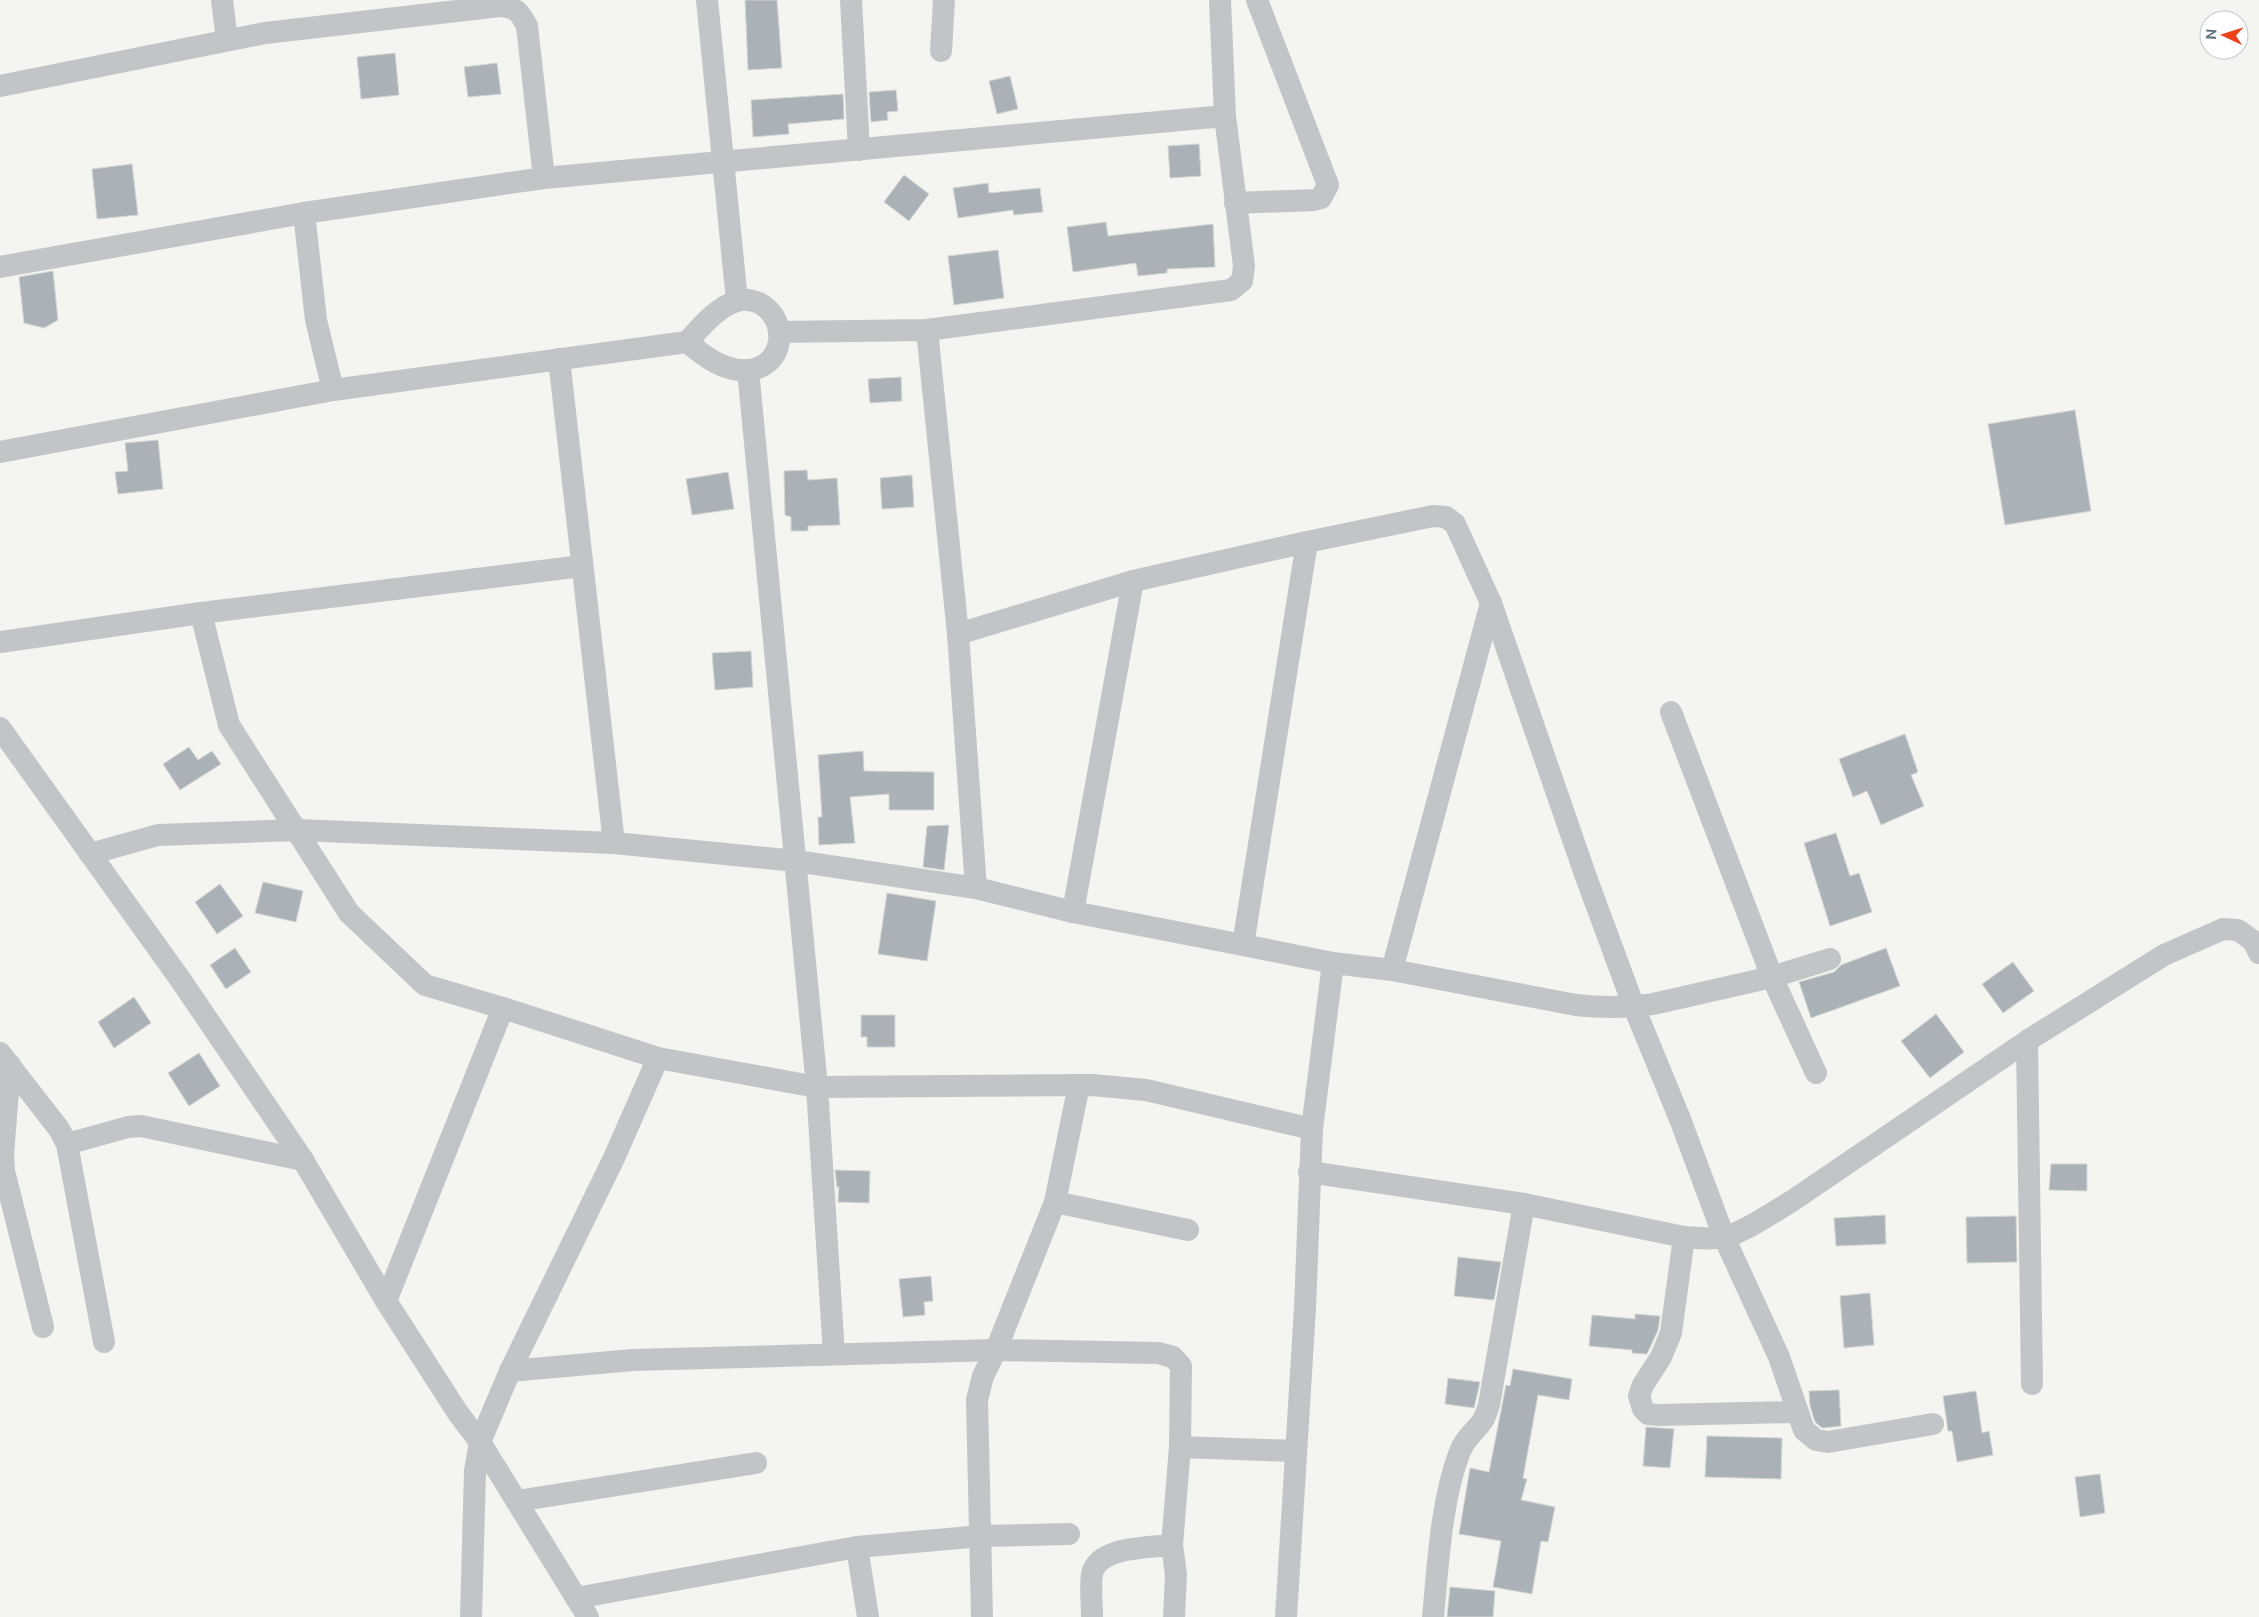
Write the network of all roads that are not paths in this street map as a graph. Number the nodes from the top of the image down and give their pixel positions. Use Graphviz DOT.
graph roads {
  1 [pos="222,0"];
  2 [pos="707,0"];
  3 [pos="851,0"];
  4 [pos="944,0"];
  5 [pos="1220,0"];
  6 [pos="1257,0"];
  7 [pos="513,4"];
  8 [pos="227,40"];
  9 [pos="941,51"];
  10 [pos="0,86"];
  11 [pos="1225,116"];
  12 [pos="859,150"];
  13 [pos="722,163"];
  14 [pos="544,178"];
  15 [pos="1235,203"];
  16 [pos="304,214"];
  17 [pos="0,267"];
  18 [pos="737,301"];
  19 [pos="927,330"];
  20 [pos="780,332"];
  21 [pos="687,342"];
  22 [pos="559,359"];
  23 [pos="748,370"];
  24 [pos="333,390"];
  25 [pos="0,452"];
  26 [pos="1307,542"];
  27 [pos="582,566"];
  28 [pos="1133,581"];
  29 [pos="1491,602"];
  30 [pos="201,613"];
  31 [pos="958,634"];
  32 [pos="0,642"];
  33 [pos="1671,712"];
  34 [pos="0,728"];
  35 [pos="297,830"];
  36 [pos="614,844"];
  37 [pos="90,854"];
  38 [pos="796,861"];
  39 [pos="976,888"];
  40 [pos="1073,912"];
  41 [pos="1243,945"];
  42 [pos="2259,953"];
  43 [pos="1830,959"];
  44 [pos="1334,963"];
  45 [pos="1392,970"];
  46 [pos="1772,977"];
  47 [pos="1634,1007"];
  48 [pos="503,1008"];
  49 [pos="2027,1042"];
  50 [pos="658,1058"];
  51 [pos="5,1059"];
  52 [pos="1816,1073"];
  53 [pos="1079,1085"];
  54 [pos="817,1087"];
  55 [pos="1312,1129"];
  56 [pos="67,1144"];
  57 [pos="302,1160"];
  58 [pos="1309,1172"];
  59 [pos="1055,1202"];
  60 [pos="1524,1204"];
  61 [pos="1188,1230"];
  62 [pos="1684,1237"];
  63 [pos="1724,1237"];
  64 [pos="386,1301"];
  65 [pos="43,1326"];
  66 [pos="104,1342"];
  67 [pos="996,1350"];
  68 [pos="834,1354"];
  69 [pos="510,1371"];
  70 [pos="2032,1384"];
  71 [pos="1796,1412"];
  72 [pos="1933,1424"];
  73 [pos="480,1442"];
  74 [pos="1180,1447"];
  75 [pos="1295,1451"];
  76 [pos="756,1463"];
  77 [pos="517,1501"];
  78 [pos="1069,1534"];
  79 [pos="982,1536"];
  80 [pos="1172,1545"];
  81 [pos="858,1547"];
  82 [pos="570,1599"];
  83 [pos="471,1617"];
  84 [pos="588,1617"];
  85 [pos="868,1617"];
  86 [pos="982,1617"];
  87 [pos="1092,1617"];
  88 [pos="1174,1617"];
  89 [pos="1286,1617"];
  90 [pos="1433,1617"];
  1 -- 8 [label="street"];
  2 -- 13 [label="street"];
  3 -- 12 [label="street"];
  4 -- 9 [label="street"];
  5 -- 11 [label="street"];
  6 -- 15 [label="street"];
  7 -- 8 [label="street"];
  7 -- 14 [label="street"];
  8 -- 10 [label="street"];
  11 -- 12 [label="street"];
  11 -- 15 [label="street"];
  12 -- 13 [label="street"];
  13 -- 14 [label="street"];
  13 -- 18 [label="street"];
  14 -- 16 [label="street"];
  15 -- 19 [label="street"];
  16 -- 17 [label="street"];
  16 -- 24 [label="street"];
  18 -- 20 [label="street"];
  18 -- 21 [label="street"];
  19 -- 20 [label="street"];
  19 -- 31 [label="street"];
  20 -- 23 [label="street"];
  21 -- 22 [label="street"];
  21 -- 23 [label="street"];
  22 -- 24 [label="street"];
  22 -- 27 [label="street"];
  23 -- 38 [label="street"];
  24 -- 25 [label="street"];
  26 -- 28 [label="street"];
  26 -- 29 [label="street"];
  26 -- 41 [label="street"];
  27 -- 30 [label="street"];
  27 -- 36 [label="street"];
  28 -- 31 [label="street"];
  28 -- 40 [label="street"];
  29 -- 45 [label="street"];
  29 -- 47 [label="street"];
  30 -- 32 [label="street"];
  30 -- 35 [label="street"];
  31 -- 39 [label="street"];
  33 -- 46 [label="street"];
  34 -- 37 [label="street"];
  35 -- 36 [label="street"];
  35 -- 37 [label="street"];
  35 -- 48 [label="street"];
  36 -- 38 [label="street"];
  37 -- 57 [label="street"];
  38 -- 39 [label="street"];
  38 -- 54 [label="street"];
  39 -- 40 [label="street"];
  40 -- 41 [label="street"];
  41 -- 44 [label="street"];
  42 -- 49 [label="street"];
  43 -- 46 [label="street"];
  44 -- 45 [label="street"];
  44 -- 55 [label="street"];
  45 -- 47 [label="street"];
  46 -- 47 [label="street"];
  46 -- 52 [label="street"];
  47 -- 63 [label="street"];
  48 -- 50 [label="street"];
  48 -- 64 [label="street"];
  49 -- 63 [label="street"];
  49 -- 70 [label="street"];
  50 -- 54 [label="street"];
  50 -- 69 [label="street"];
  51 -- 56 [label="street"];
  51 -- 65 [label="street"];
  53 -- 54 [label="street"];
  53 -- 55 [label="street"];
  53 -- 59 [label="street"];
  54 -- 68 [label="street"];
  55 -- 58 [label="street"];
  56 -- 57 [label="street"];
  56 -- 66 [label="street"];
  57 -- 64 [label="street"];
  58 -- 60 [label="street"];
  58 -- 75 [label="street"];
  59 -- 61 [label="street"];
  59 -- 67 [label="street"];
  60 -- 62 [label="street"];
  60 -- 90 [label="street"];
  62 -- 63 [label="street"];
  62 -- 71 [label="street"];
  63 -- 71 [label="street"];
  64 -- 73 [label="street"];
  67 -- 68 [label="street"];
  67 -- 74 [label="street"];
  67 -- 79 [label="street"];
  68 -- 69 [label="street"];
  69 -- 73 [label="street"];
  71 -- 72 [label="street"];
  73 -- 77 [label="street"];
  73 -- 83 [label="street"];
  74 -- 75 [label="street"];
  74 -- 80 [label="street"];
  75 -- 89 [label="street"];
  76 -- 77 [label="street"];
  77 -- 82 [label="street"];
  78 -- 79 [label="street"];
  79 -- 81 [label="street"];
  79 -- 86 [label="street"];
  80 -- 87 [label="street"];
  80 -- 88 [label="street"];
  81 -- 82 [label="street"];
  81 -- 85 [label="street"];
  82 -- 84 [label="street"];
}
